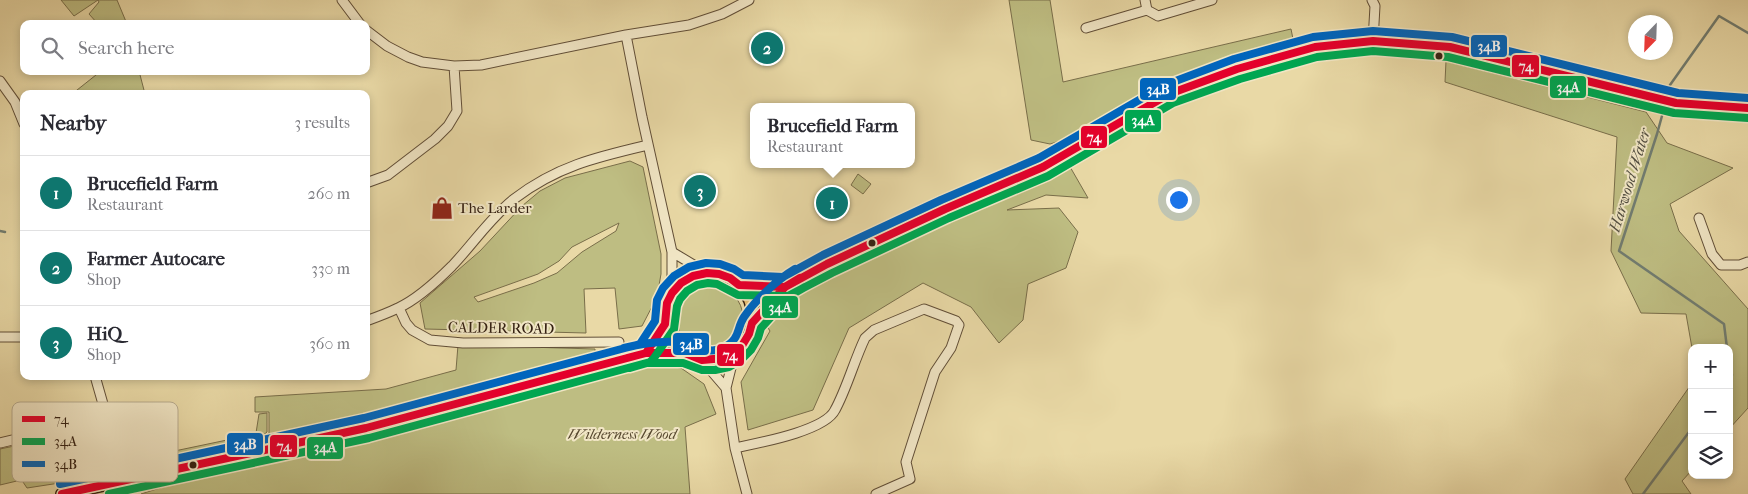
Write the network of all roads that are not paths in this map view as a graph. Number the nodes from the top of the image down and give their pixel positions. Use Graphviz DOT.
graph roads {
  1 [pos="342,0"];
  2 [pos="748,0"];
  3 [pos="1145,0"];
  4 [pos="1212,0"];
  5 [pos="1372,0"];
  6 [pos="1147,10"];
  7 [pos="357,20"];
  8 [pos="1086,28"];
  9 [pos="370,33"];
  10 [pos="626,35"];
  11 [pos="1373,41"];
  12 [pos="454,66"];
  13 [pos="0,81"];
  14 [pos="1748,108"];
  15 [pos="20,115"];
  16 [pos="648,146"];
  17 [pos="370,182"];
  18 [pos="1699,218"];
  19 [pos="672,252"];
  20 [pos="1748,262"];
  21 [pos="707,273"];
  22 [pos="739,285"];
  23 [pos="785,286"];
  24 [pos="672,293"];
  25 [pos="399,308"];
  26 [pos="370,319"];
  27 [pos="752,323"];
  28 [pos="665,324"];
  29 [pos="0,337"];
  30 [pos="20,337"];
  31 [pos="619,342"];
  32 [pos="735,352"];
  33 [pos="646,353"];
  34 [pos="685,354"];
  35 [pos="702,360"];
  36 [pos="96,380"];
  37 [pos="726,388"];
  38 [pos="102,402"];
  39 [pos="736,448"];
  40 [pos="178,469"];
  41 [pos="117,482"];
  42 [pos="62,494"];
  43 [pos="747,494"];
  44 [pos="876,494"];
  1 -- 7 [label="street"];
  2 -- 10 [label="street"];
  3 -- 6 [label="street"];
  4 -- 6 [label="street"];
  5 -- 11 [label="street"];
  6 -- 8 [label="street"];
  9 -- 12 [label="street"];
  10 -- 12 [label="street"];
  10 -- 16 [label="street"];
  11 -- 14 [label="main road"];
  11 -- 23 [label="main road"];
  12 -- 17 [label="street"];
  13 -- 15 [label="street"];
  16 -- 19 [label="street"];
  16 -- 25 [label="street"];
  18 -- 20 [label="street"];
  19 -- 21 [label="street"];
  19 -- 24 [label="street"];
  21 -- 22 [label="main road"];
  21 -- 24 [label="main road"];
  22 -- 23 [label="main road"];
  22 -- 27 [label="main road"];
  23 -- 27 [label="main road"];
  24 -- 28 [label="main road"];
  25 -- 26 [label="street"];
  25 -- 31 [label="street, CALDER ROAD"];
  27 -- 32 [label="main road"];
  28 -- 33 [label="main road"];
  28 -- 34 [label="main road"];
  29 -- 30 [label="street"];
  32 -- 35 [label="main road"];
  32 -- 37 [label="street"];
  33 -- 34 [label="main road"];
  33 -- 40 [label="main road"];
  34 -- 35 [label="main road"];
  35 -- 37 [label="street"];
  36 -- 38 [label="street"];
  37 -- 39 [label="street"];
  39 -- 43 [label="street"];
  39 -- 44 [label="street"];
  41 -- 42 [label="main road"];
}
